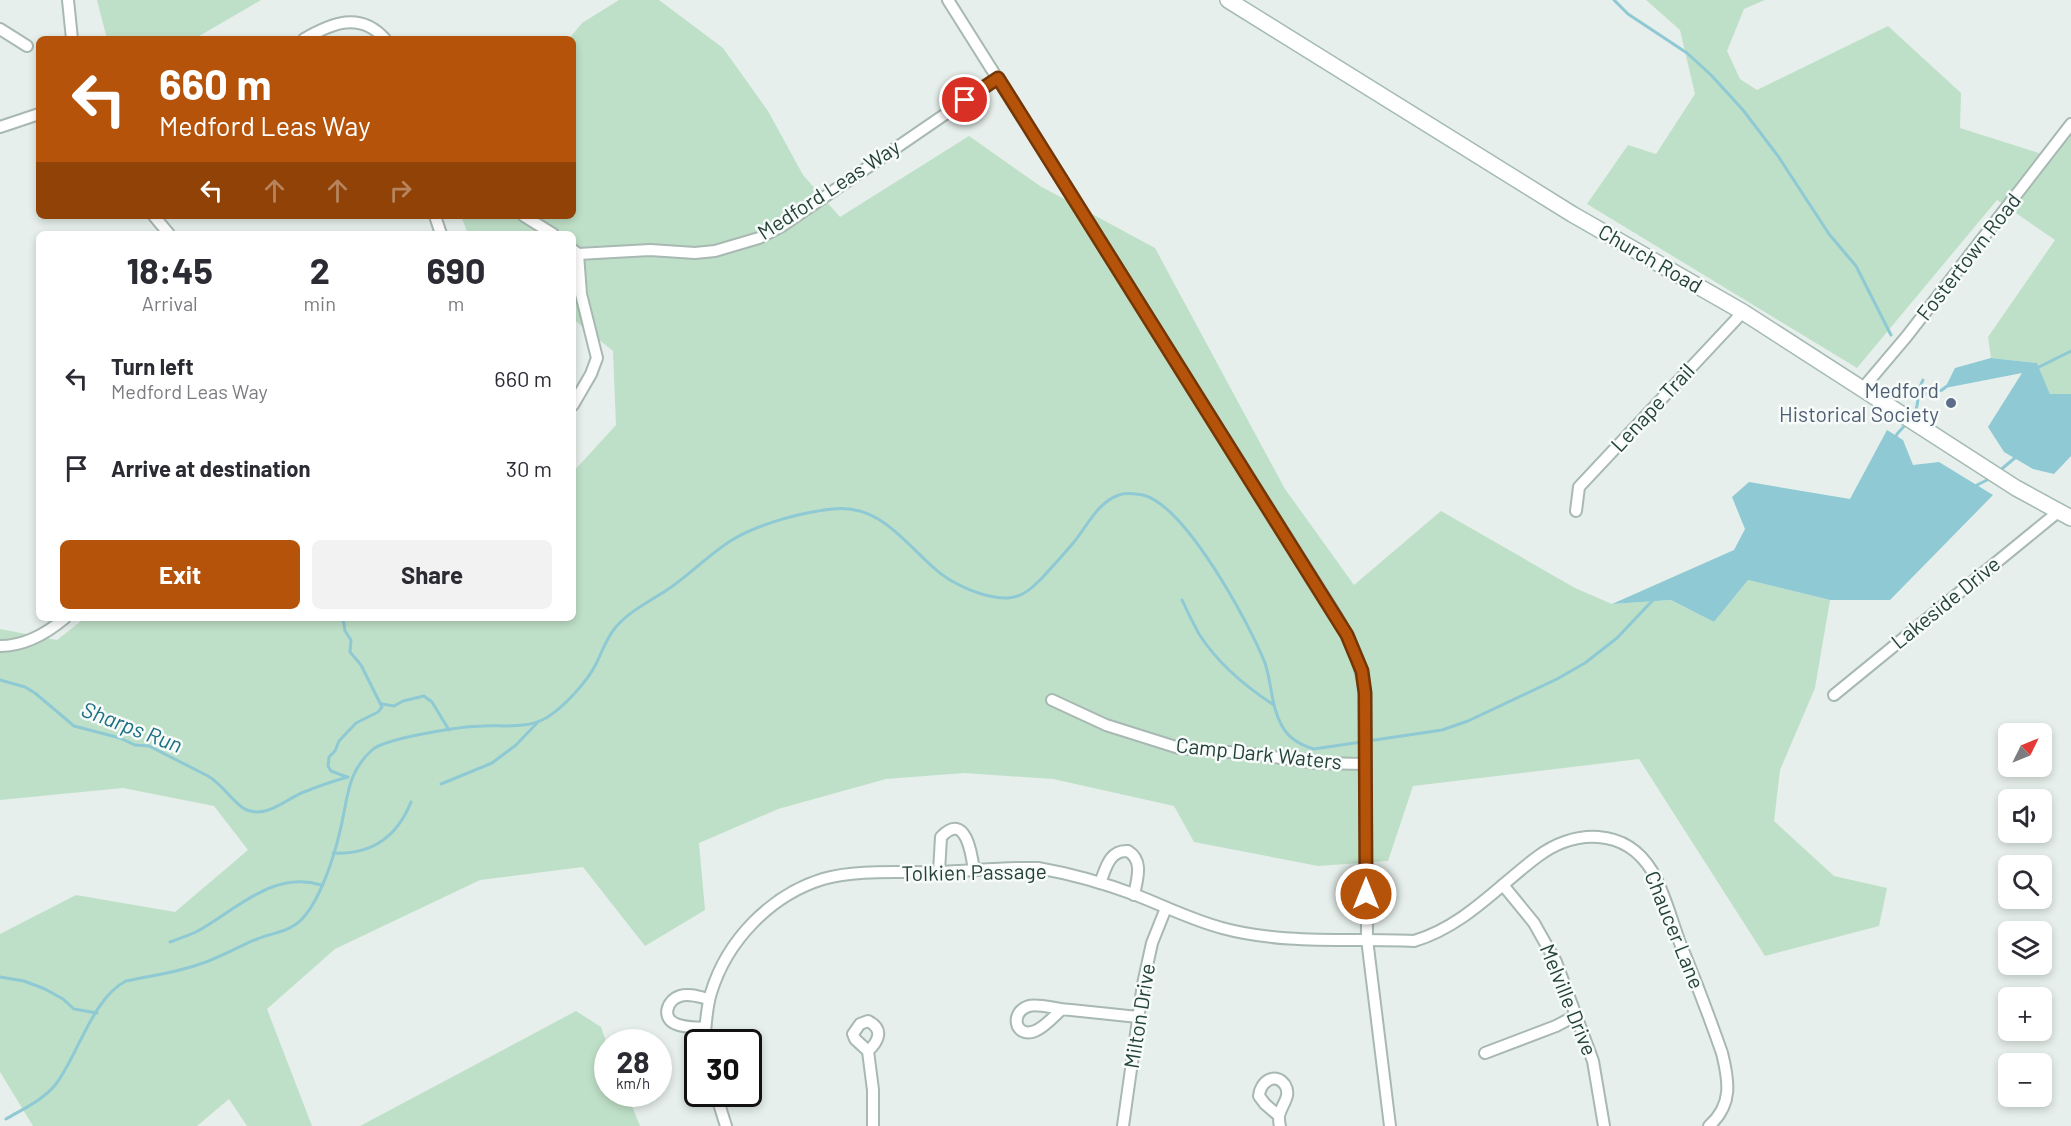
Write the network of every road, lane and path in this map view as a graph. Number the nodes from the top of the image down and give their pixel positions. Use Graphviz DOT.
graph roads {
  1 [pos="68,0"];
  2 [pos="948,0"];
  3 [pos="1228,0"];
  4 [pos="0,29"];
  5 [pos="72,36"];
  6 [pos="310,36"];
  7 [pos="382,36"];
  8 [pos="27,46"];
  9 [pos="998,78"];
  10 [pos="36,115"];
  11 [pos="2071,124"];
  12 [pos="0,127"];
  13 [pos="156,219"];
  14 [pos="529,219"];
  15 [pos="166,231"];
  16 [pos="548,231"];
  17 [pos="576,252"];
  18 [pos="576,259"];
  19 [pos="1743,312"];
  20 [pos="1863,388"];
  21 [pos="576,400"];
  22 [pos="1576,511"];
  23 [pos="2065,515"];
  24 [pos="60,621"];
  25 [pos="0,646"];
  26 [pos="1834,695"];
  27 [pos="1052,700"];
  28 [pos="1366,759"];
  29 [pos="974,871"];
  30 [pos="939,872"];
  31 [pos="1100,883"];
  32 [pos="1503,885"];
  33 [pos="1134,895"];
  34 [pos="1166,908"];
  35 [pos="1367,939"];
  36 [pos="709,999"];
  37 [pos="1061,1010"];
  38 [pos="1575,1016"];
  39 [pos="1138,1017"];
  40 [pos="705,1028"];
  41 [pos="868,1051"];
  42 [pos="1485,1053"];
  43 [pos="720,1107"];
  44 [pos="726,1126"];
  45 [pos="873,1126"];
  46 [pos="1123,1126"];
  47 [pos="1390,1126"];
  48 [pos="1604,1126"];
  49 [pos="1709,1126"];
  1 -- 5 [label="street"];
  2 -- 9 [label="street"];
  3 -- 19 [label="main road, Church Road"];
  4 -- 8 [label="street"];
  6 -- 7 [label="street"];
  9 -- 17 [label="street, Medford Leas Way"];
  9 -- 28 [label="street"];
  10 -- 12 [label="street"];
  11 -- 20 [label="street, Fostertown Road"];
  13 -- 15 [label="street"];
  14 -- 16 [label="street"];
  18 -- 21 [label="street"];
  19 -- 20 [label="main road, Church Road"];
  19 -- 22 [label="street, Lenape Trail"];
  20 -- 23 [label="main road, Church Road"];
  23 -- 26 [label="street, Lakeside Drive"];
  24 -- 25 [label="street"];
  27 -- 28 [label="street, Camp Dark Waters"];
  28 -- 35 [label="street"];
  29 -- 30 [label="street, Tolkien Passage"];
  29 -- 30 [label="street"];
  29 -- 31 [label="street, Tolkien Passage"];
  30 -- 36 [label="street, Tolkien Passage"];
  31 -- 33 [label="street, Tolkien Passage"];
  31 -- 33 [label="street"];
  32 -- 35 [label="street, Chaucer Lane"];
  32 -- 38 [label="street, Melville Drive"];
  32 -- 49 [label="street, Chaucer Lane"];
  33 -- 34 [label="street, Tolkien Passage"];
  34 -- 35 [label="street, Tolkien Passage"];
  34 -- 39 [label="street, Milton Drive"];
  35 -- 47 [label="street"];
  36 -- 40 [label="street, Tolkien Passage"];
  36 -- 40 [label="street"];
  37 -- 39 [label="street"];
  38 -- 42 [label="street"];
  38 -- 48 [label="street, Melville Drive"];
  39 -- 46 [label="street, Milton Drive"];
  41 -- 45 [label="street"];
  43 -- 44 [label="street"];
}
